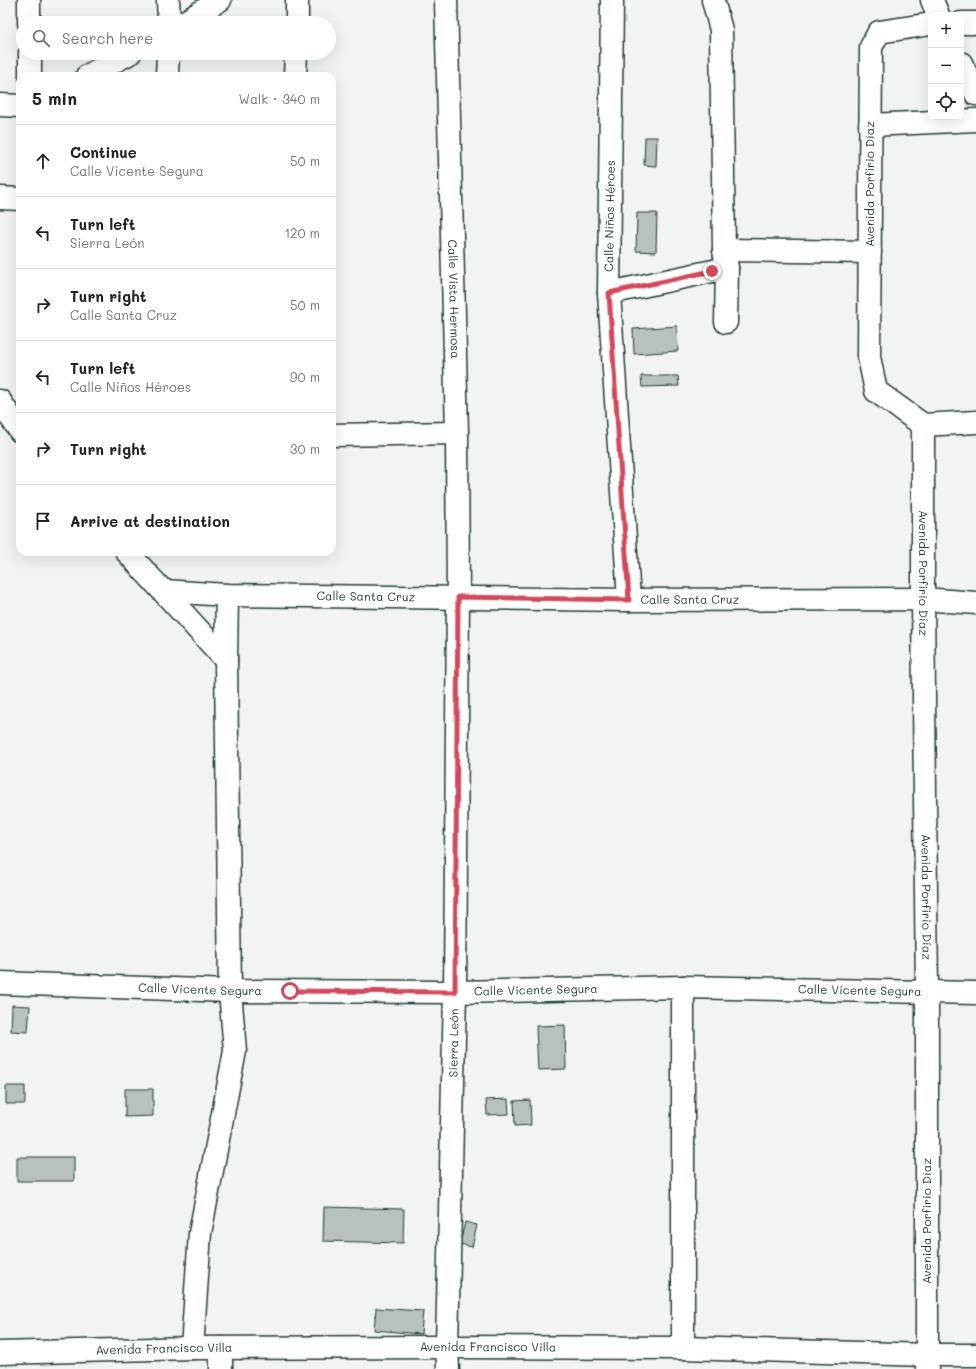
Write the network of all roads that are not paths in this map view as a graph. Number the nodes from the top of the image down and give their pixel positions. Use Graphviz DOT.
graph roads {
  1 [pos="29,0"];
  2 [pos="168,0"];
  3 [pos="220,0"];
  4 [pos="297,0"];
  5 [pos="446,0"];
  6 [pos="612,0"];
  7 [pos="713,0"];
  8 [pos="932,0"];
  9 [pos="937,12"];
  10 [pos="29,16"];
  11 [pos="169,16"];
  12 [pos="194,16"];
  13 [pos="297,16"];
  14 [pos="964,23"];
  15 [pos="976,23"];
  16 [pos="928,24"];
  17 [pos="30,60"];
  18 [pos="117,60"];
  19 [pos="168,60"];
  20 [pos="296,60"];
  21 [pos="964,69"];
  22 [pos="30,72"];
  23 [pos="94,72"];
  24 [pos="167,72"];
  25 [pos="295,72"];
  26 [pos="976,94"];
  27 [pos="0,105"];
  28 [pos="16,106"];
  29 [pos="976,120"];
  30 [pos="870,125"];
  31 [pos="0,198"];
  32 [pos="16,199"];
  33 [pos="870,252"];
  34 [pos="726,259"];
  35 [pos="609,293"];
  36 [pos="726,322"];
  37 [pos="0,401"];
  38 [pos="976,422"];
  39 [pos="16,425"];
  40 [pos="923,425"];
  41 [pos="457,434"];
  42 [pos="336,435"];
  43 [pos="131,556"];
  44 [pos="163,591"];
  45 [pos="227,595"];
  46 [pos="458,597"];
  47 [pos="923,599"];
  48 [pos="629,600"];
  49 [pos="976,603"];
  50 [pos="226,660"];
  51 [pos="0,983"];
  52 [pos="683,987"];
  53 [pos="230,991"];
  54 [pos="455,992"];
  55 [pos="927,993"];
  56 [pos="976,993"];
  57 [pos="447,1347"];
  58 [pos="192,1348"];
  59 [pos="221,1348"];
  60 [pos="683,1348"];
  61 [pos="0,1353"];
  62 [pos="976,1355"];
  63 [pos="928,1362"];
  64 [pos="221,1369"];
  65 [pos="448,1369"];
  1 -- 10 [label="street"];
  2 -- 11 [label="street"];
  3 -- 12 [label="street"];
  4 -- 13 [label="street"];
  5 -- 41 [label="street, Calle Vista Hermosa"];
  6 -- 35 [label="street, Calle Niños Héroes"];
  7 -- 34 [label="street"];
  8 -- 9 [label="street"];
  14 -- 15 [label="street"];
  16 -- 30 [label="street, Avenida Porfirio Díaz"];
  17 -- 22 [label="street"];
  18 -- 23 [label="street"];
  19 -- 24 [label="street"];
  20 -- 25 [label="street"];
  21 -- 26 [label="street"];
  27 -- 28 [label="street"];
  29 -- 30 [label="street"];
  30 -- 33 [label="street, Avenida Porfirio Díaz"];
  31 -- 32 [label="street"];
  33 -- 34 [label="street"];
  33 -- 40 [label="street, Avenida Porfirio Díaz"];
  34 -- 35 [label="street"];
  34 -- 36 [label="street"];
  35 -- 48 [label="street, Calle Niños Héroes"];
  37 -- 39 [label="street"];
  38 -- 40 [label="street"];
  40 -- 47 [label="street, Avenida Porfirio Díaz"];
  41 -- 42 [label="street"];
  41 -- 46 [label="street, Calle Vista Hermosa"];
  43 -- 44 [label="street"];
  44 -- 45 [label="street, Calle Santa Cruz"];
  44 -- 50 [label="street"];
  45 -- 46 [label="street, Calle Santa Cruz"];
  45 -- 50 [label="street"];
  46 -- 48 [label="street, Calle Santa Cruz"];
  46 -- 54 [label="street, Sierra León"];
  47 -- 48 [label="street, Calle Santa Cruz"];
  47 -- 49 [label="street, Calle Santa Cruz"];
  47 -- 55 [label="street, Avenida Porfirio Díaz"];
  50 -- 53 [label="street"];
  51 -- 53 [label="street, Calle Vicente Segura"];
  52 -- 54 [label="street, Calle Vicente Segura"];
  52 -- 55 [label="street, Calle Vicente Segura"];
  52 -- 60 [label="street"];
  53 -- 54 [label="street, Calle Vicente Segura"];
  53 -- 58 [label="street"];
  54 -- 57 [label="street, Sierra León"];
  55 -- 56 [label="street, Calle Vicente Segura"];
  55 -- 63 [label="street, Avenida Porfirio Díaz"];
  57 -- 59 [label="street, Avenida Francisco Villa"];
  57 -- 60 [label="street, Avenida Francisco Villa"];
  57 -- 65 [label="street, Sierra León"];
  58 -- 59 [label="street, Avenida Francisco Villa"];
  58 -- 61 [label="street, Avenida Francisco Villa"];
  59 -- 64 [label="street"];
  60 -- 63 [label="street, Avenida Francisco Villa"];
  62 -- 63 [label="street, Avenida Francisco Villa"];
}
